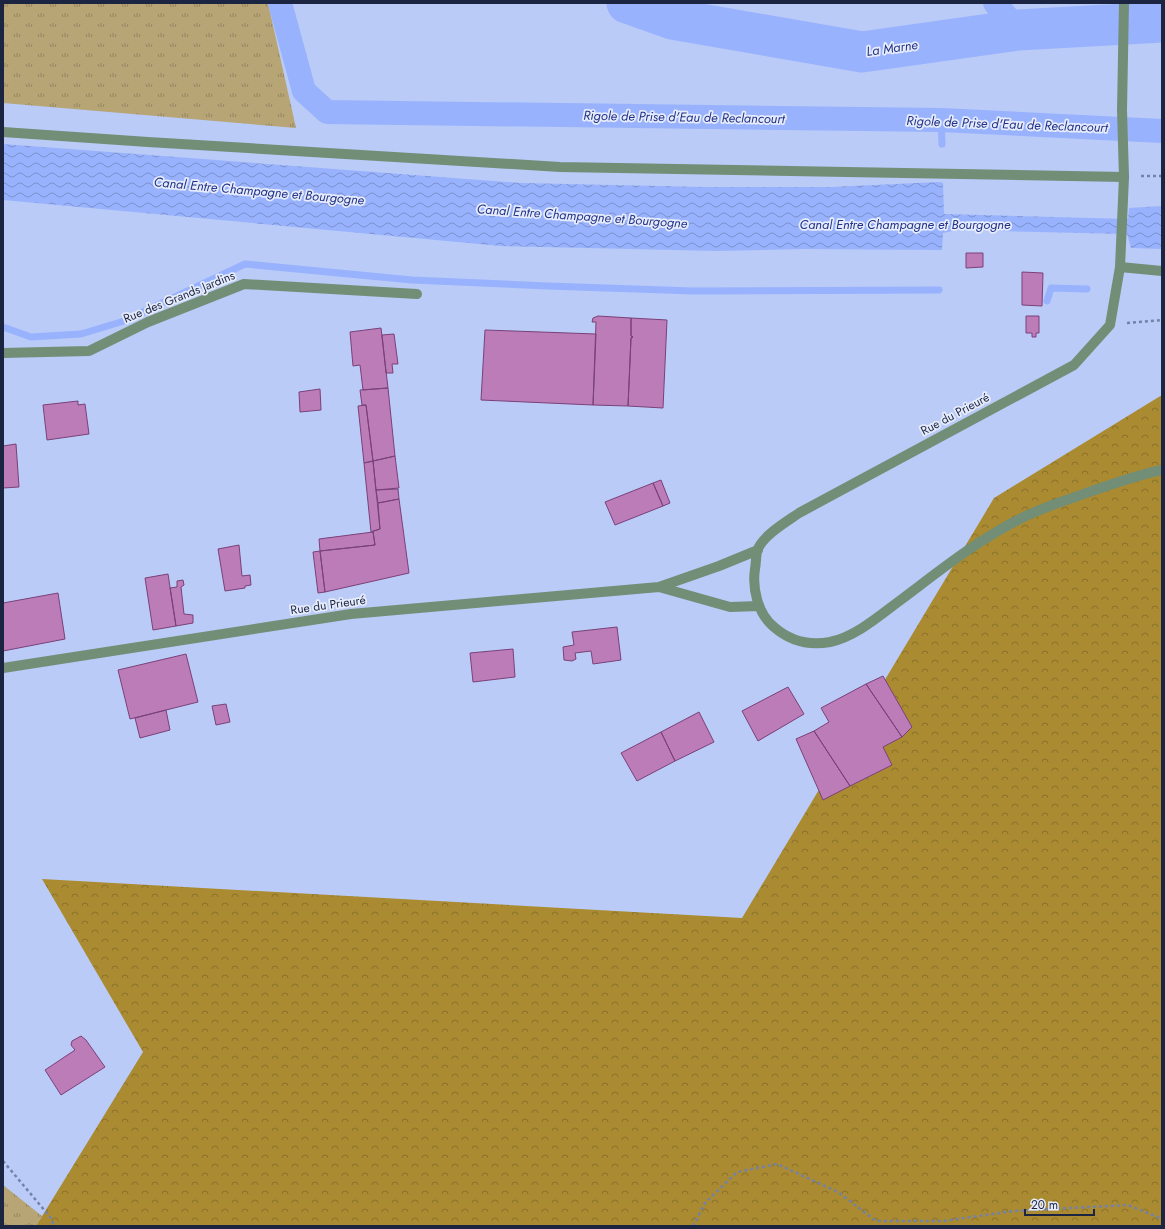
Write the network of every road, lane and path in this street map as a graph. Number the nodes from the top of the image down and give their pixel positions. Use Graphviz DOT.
graph roads {
  1 [pos="1124,3"];
  2 [pos="3,132"];
  3 [pos="1162,176"];
  4 [pos="1124,177"];
  5 [pos="1120,263"];
  6 [pos="1162,271"];
  7 [pos="417,294"];
  8 [pos="1162,320"];
  9 [pos="1110,325"];
  10 [pos="3,354"];
  11 [pos="1162,470"];
  12 [pos="758,550"];
  13 [pos="659,587"];
  14 [pos="759,606"];
  15 [pos="3,668"];
  16 [pos="3,1161"];
  17 [pos="1162,1219"];
  18 [pos="54,1226"];
  19 [pos="693,1226"];
  1 -- 4 [label="street"];
  2 -- 4 [label="street"];
  3 -- 4 [label="path"];
  4 -- 5 [label="street"];
  5 -- 6 [label="street"];
  5 -- 9 [label="street"];
  7 -- 10 [label="street, Rue des Grands Jardins"];
  8 -- 9 [label="path"];
  9 -- 12 [label="street, Rue du Prieuré"];
  11 -- 14 [label="street"];
  12 -- 13 [label="street, Rue du Prieuré"];
  12 -- 14 [label="street"];
  13 -- 14 [label="street, Rue du Prieuré"];
  13 -- 15 [label="street, Rue du Prieuré"];
  16 -- 18 [label="path"];
  17 -- 19 [label="path"];
}
